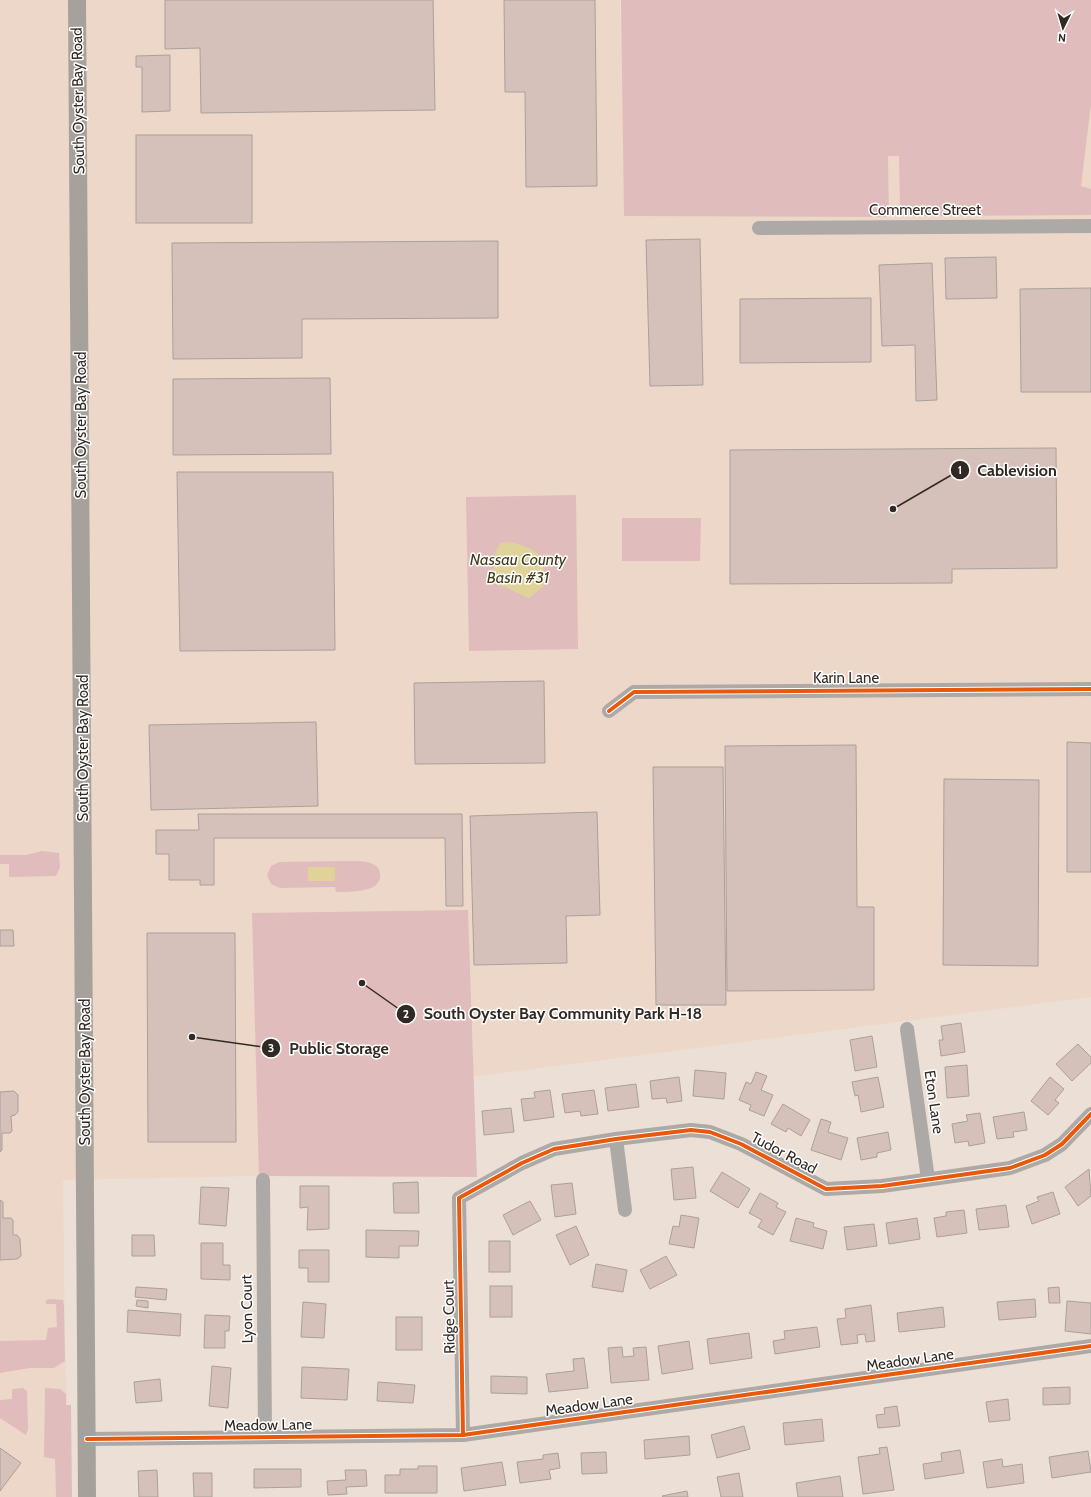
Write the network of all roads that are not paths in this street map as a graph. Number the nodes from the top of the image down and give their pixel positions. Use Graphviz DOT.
graph roads {
  1 [pos="77,0"];
  2 [pos="1091,226"];
  3 [pos="759,228"];
  4 [pos="1091,689"];
  5 [pos="609,711"];
  6 [pos="907,1029"];
  7 [pos="1091,1114"];
  8 [pos="616,1139"];
  9 [pos="928,1179"];
  10 [pos="263,1180"];
  11 [pos="459,1198"];
  12 [pos="625,1210"];
  13 [pos="1091,1346"];
  14 [pos="463,1435"];
  15 [pos="266,1437"];
  16 [pos="87,1439"];
  17 [pos="88,1497"];
  1 -- 16 [label="main road, South Oyster Bay Road"];
  2 -- 3 [label="street, Commerce Street"];
  4 -- 5 [label="street, Karin Lane"];
  6 -- 9 [label="street, Eton Lane"];
  7 -- 9 [label="street, Tudor Road"];
  8 -- 9 [label="street, Tudor Road"];
  8 -- 11 [label="street, Tudor Road"];
  8 -- 12 [label="street"];
  10 -- 15 [label="street, Lyon Court"];
  11 -- 14 [label="street, Ridge Court"];
  13 -- 14 [label="street, Meadow Lane"];
  14 -- 15 [label="street, Meadow Lane"];
  15 -- 16 [label="street, Meadow Lane"];
  16 -- 17 [label="main road, South Oyster Bay Road"];
}
